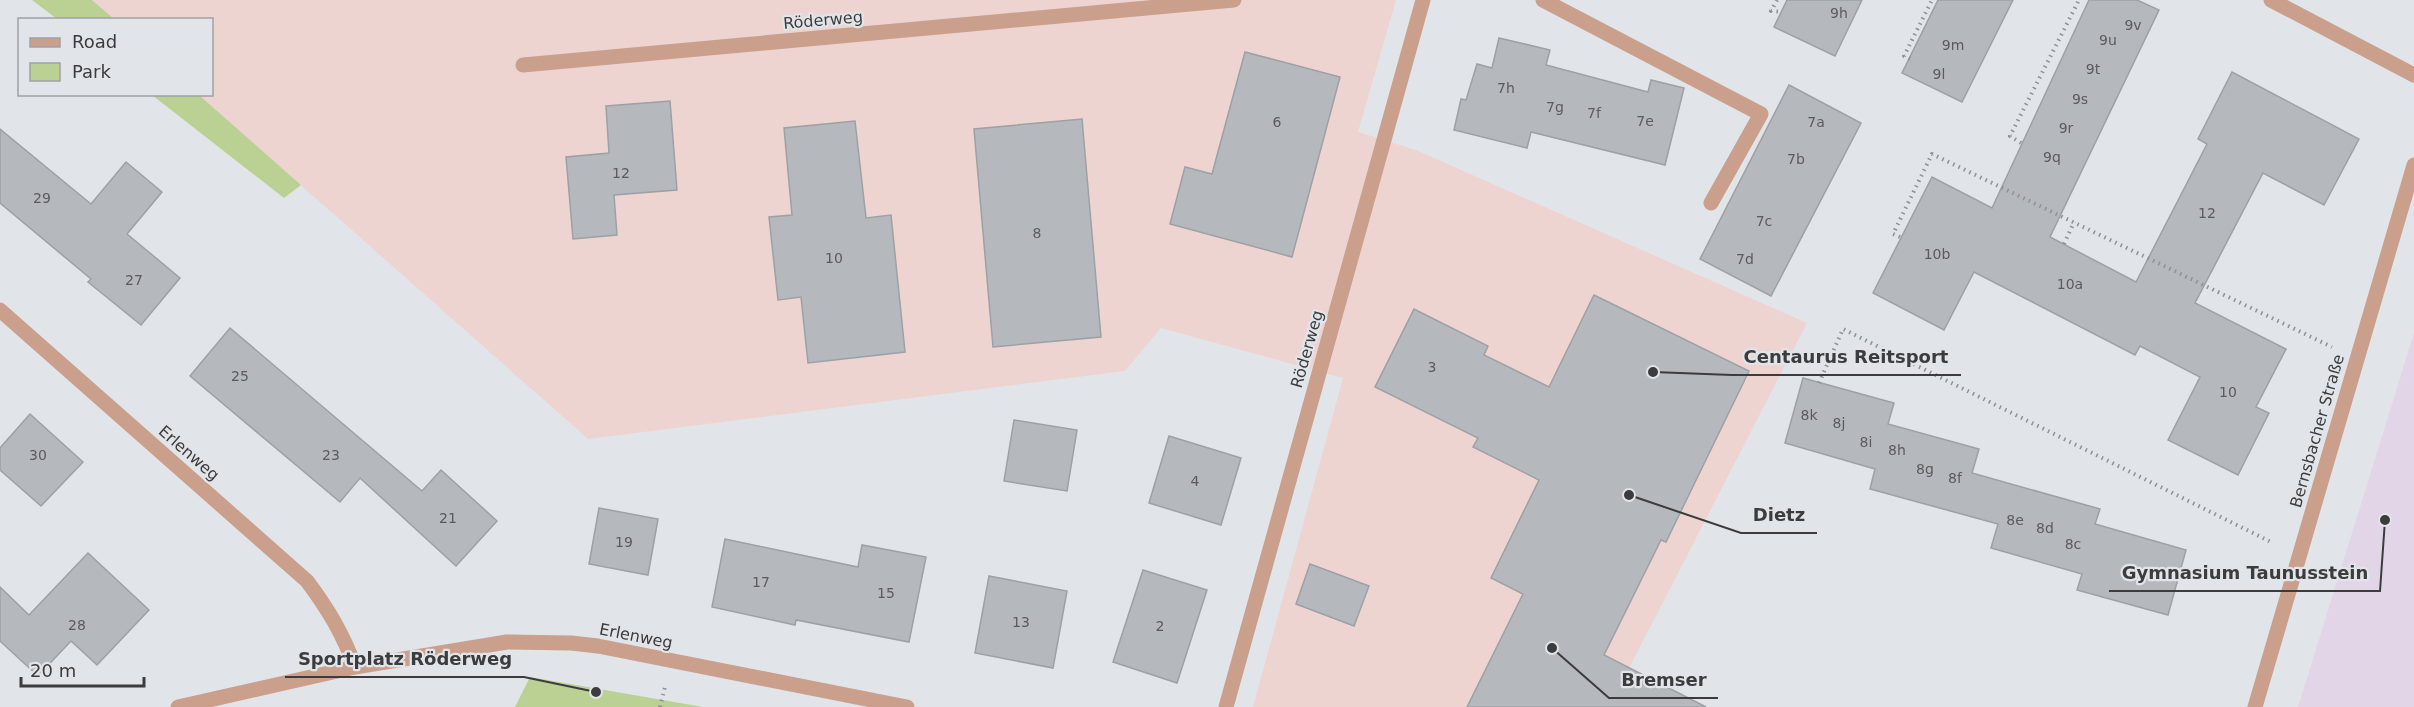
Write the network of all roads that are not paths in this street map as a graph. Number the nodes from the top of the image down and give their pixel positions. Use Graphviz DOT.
graph roads {
  1 [pos="1234,0"];
  2 [pos="1423,0"];
  3 [pos="1543,0"];
  4 [pos="2271,0"];
  5 [pos="523,65"];
  6 [pos="2414,75"];
  7 [pos="2414,165"];
  8 [pos="1711,203"];
  9 [pos="0,310"];
  10 [pos="354,667"];
  11 [pos="178,707"];
  12 [pos="908,707"];
  13 [pos="1226,707"];
  14 [pos="2255,707"];
  1 -- 5 [label="street, Röderweg"];
  2 -- 13 [label="street, Röderweg"];
  3 -- 8 [label="street"];
  4 -- 6 [label="street"];
  7 -- 14 [label="street, Bernsbacher Straße"];
  9 -- 10 [label="street, Erlenweg"];
  10 -- 11 [label="street, Erlenweg"];
  10 -- 12 [label="street, Erlenweg"];
}
